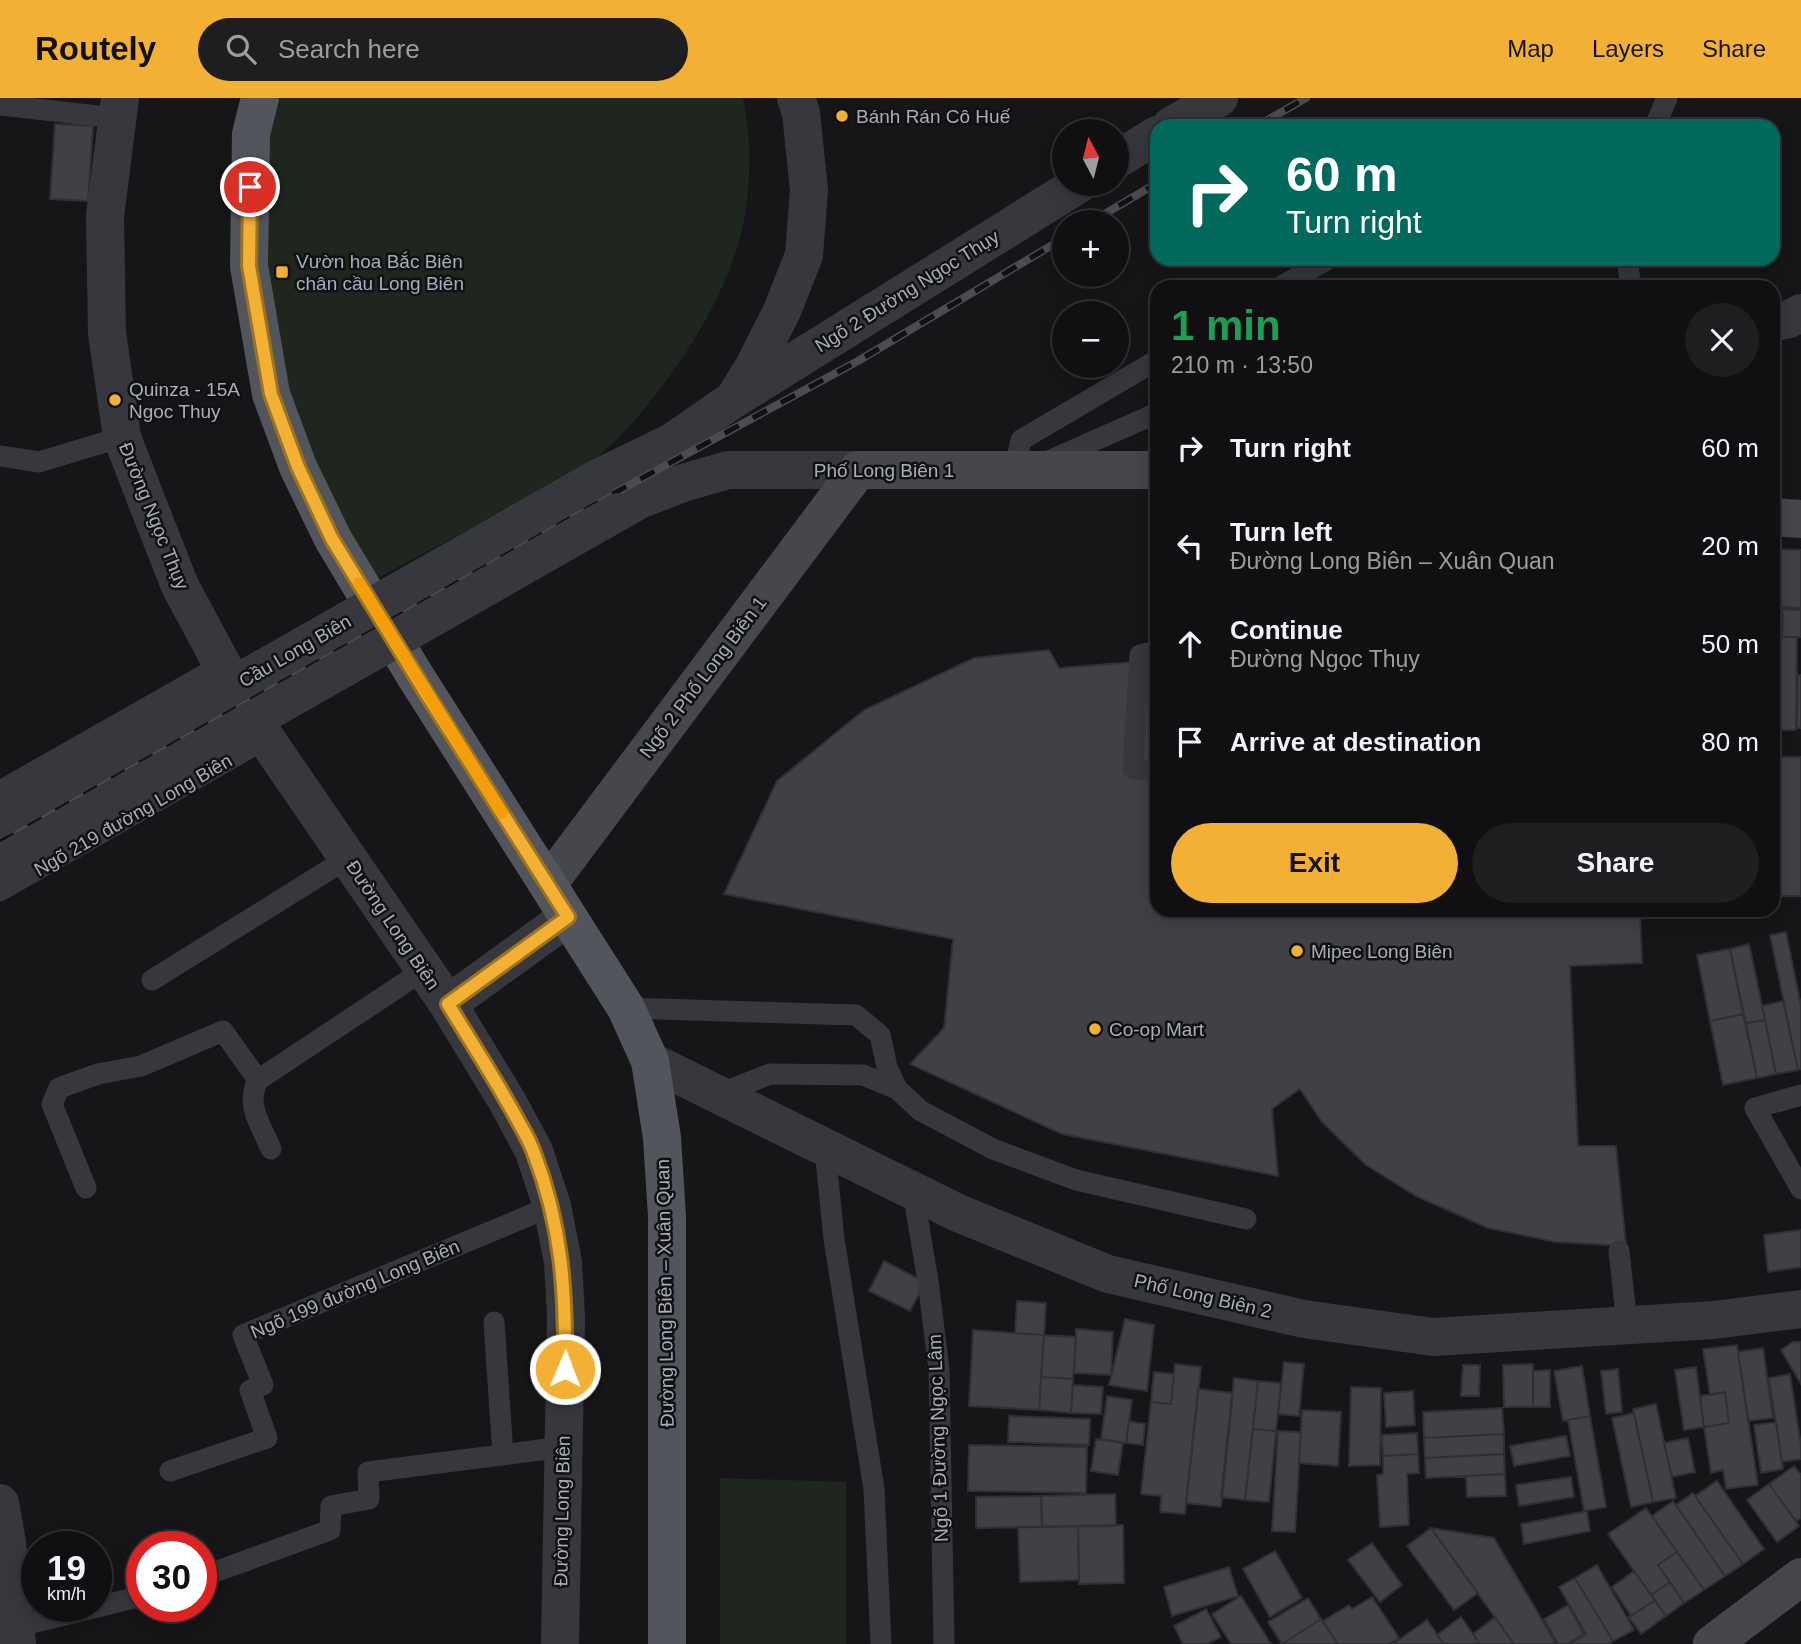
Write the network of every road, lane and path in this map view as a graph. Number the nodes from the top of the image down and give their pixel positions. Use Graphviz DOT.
graph roads {
  1 [pos="260,98"];
  2 [pos="796,98"];
  3 [pos="1219,98"];
  4 [pos="1667,98"];
  5 [pos="0,105"];
  6 [pos="118,108"];
  7 [pos="1172,119"];
  8 [pos="1658,119"];
  9 [pos="1150,135"];
  10 [pos="1129,150"];
  11 [pos="1060,196"];
  12 [pos="1316,266"];
  13 [pos="1292,280"];
  14 [pos="1801,313"];
  15 [pos="1780,321"];
  16 [pos="1150,364"];
  17 [pos="734,399"];
  18 [pos="1150,416"];
  19 [pos="122,437"];
  20 [pos="0,456"];
  21 [pos="858,470"];
  22 [pos="1021,470"];
  23 [pos="1150,470"];
  24 [pos="618,512"];
  25 [pos="1780,518"];
  26 [pos="1801,519"];
  27 [pos="1150,653"];
  28 [pos="222,666"];
  29 [pos="256,725"];
  30 [pos="1150,770"];
  31 [pos="0,791"];
  32 [pos="0,818"];
  33 [pos="348,858"];
  34 [pos="0,864"];
  35 [pos="548,884"];
  36 [pos="0,891"];
  37 [pos="568,917"];
  38 [pos="424,970"];
  39 [pos="152,980"];
  40 [pos="448,1004"];
  41 [pos="626,1008"];
  42 [pos="650,1061"];
  43 [pos="258,1080"];
  44 [pos="898,1089"];
  45 [pos="718,1095"];
  46 [pos="1801,1095"];
  47 [pos="271,1149"];
  48 [pos="825,1149"];
  49 [pos="86,1188"];
  50 [pos="1801,1189"];
  51 [pos="914,1192"];
  52 [pos="552,1206"];
  53 [pos="1246,1219"];
  54 [pos="1619,1251"];
  55 [pos="1801,1309"];
  56 [pos="494,1322"];
  57 [pos="1628,1325"];
  58 [pos="563,1447"];
  59 [pos="503,1455"];
  60 [pos="170,1471"];
  61 [pos="0,1503"];
  62 [pos="217,1571"];
  63 [pos="1801,1577"];
  64 [pos="126,1601"];
  65 [pos="16,1636"];
  66 [pos="559,1644"];
  67 [pos="667,1644"];
  68 [pos="881,1644"];
  69 [pos="944,1644"];
  70 [pos="1712,1644"];
  1 -- 35 [label="main road, Đường Long Biên – Xuân Quan"];
  2 -- 17 [label="street"];
  3 -- 7 [label="street"];
  4 -- 8 [label="lane"];
  5 -- 6 [label="lane"];
  6 -- 19 [label="street, Đường Ngọc Thụy"];
  9 -- 10 [label="street"];
  11 -- 17 [label="street, Ngõ 2 Đường Ngọc Thụy"];
  12 -- 13 [label="lane"];
  14 -- 15 [label="street"];
  16 -- 22 [label="lane"];
  17 -- 32 [label="street, Cầu Long Biên, bridge"];
  18 -- 22 [label="lane"];
  19 -- 20 [label="lane"];
  19 -- 28 [label="street, Đường Ngọc Thụy"];
  21 -- 22 [label="main road, Phố Long Biên 1"];
  21 -- 24 [label="street, Phố Long Biên 1"];
  21 -- 35 [label="main road, Ngõ 2 Phố Long Biên 1"];
  22 -- 23 [label="main road, Phố Long Biên 1"];
  24 -- 34 [label="street, Cầu Long Biên, bridge"];
  25 -- 26 [label="main road"];
  27 -- 30 [label="lane"];
  28 -- 29 [label="street, Đường Ngọc Thụy"];
  28 -- 31 [label="lane"];
  29 -- 33 [label="street, Đường Long Biên"];
  29 -- 36 [label="lane, Ngõ 219 đường Long Biên"];
  33 -- 38 [label="street, Đường Long Biên"];
  33 -- 39 [label="lane"];
  35 -- 37 [label="main road, Đường Long Biên – Xuân Quan"];
  37 -- 40 [label="street"];
  37 -- 41 [label="main road, Đường Long Biên – Xuân Quan"];
  38 -- 40 [label="street, Đường Long Biên"];
  38 -- 43 [label="lane"];
  40 -- 52 [label="street, Đường Long Biên"];
  41 -- 42 [label="main road, Đường Long Biên – Xuân Quan"];
  41 -- 44 [label="lane"];
  42 -- 45 [label="street, Phố Long Biên 2"];
  42 -- 67 [label="main road, Đường Long Biên – Xuân Quan"];
  43 -- 47 [label="lane"];
  43 -- 49 [label="lane"];
  44 -- 45 [label="lane"];
  44 -- 53 [label="lane"];
  45 -- 48 [label="street, Phố Long Biên 2"];
  46 -- 50 [label="lane"];
  48 -- 51 [label="street, Phố Long Biên 2"];
  48 -- 68 [label="lane"];
  51 -- 57 [label="street, Phố Long Biên 2"];
  51 -- 69 [label="lane, Ngõ 1 Đường Ngọc Lâm"];
  52 -- 58 [label="street, Đường Long Biên"];
  52 -- 60 [label="lane, Ngõ 199 đường Long Biên"];
  54 -- 57 [label="lane"];
  55 -- 57 [label="street, Phố Long Biên 2"];
  56 -- 59 [label="lane"];
  58 -- 59 [label="lane"];
  58 -- 66 [label="street, Đường Long Biên"];
  59 -- 62 [label="lane"];
  61 -- 65 [label="street"];
  63 -- 70 [label="main road"];
  64 -- 65 [label="lane"];
}
